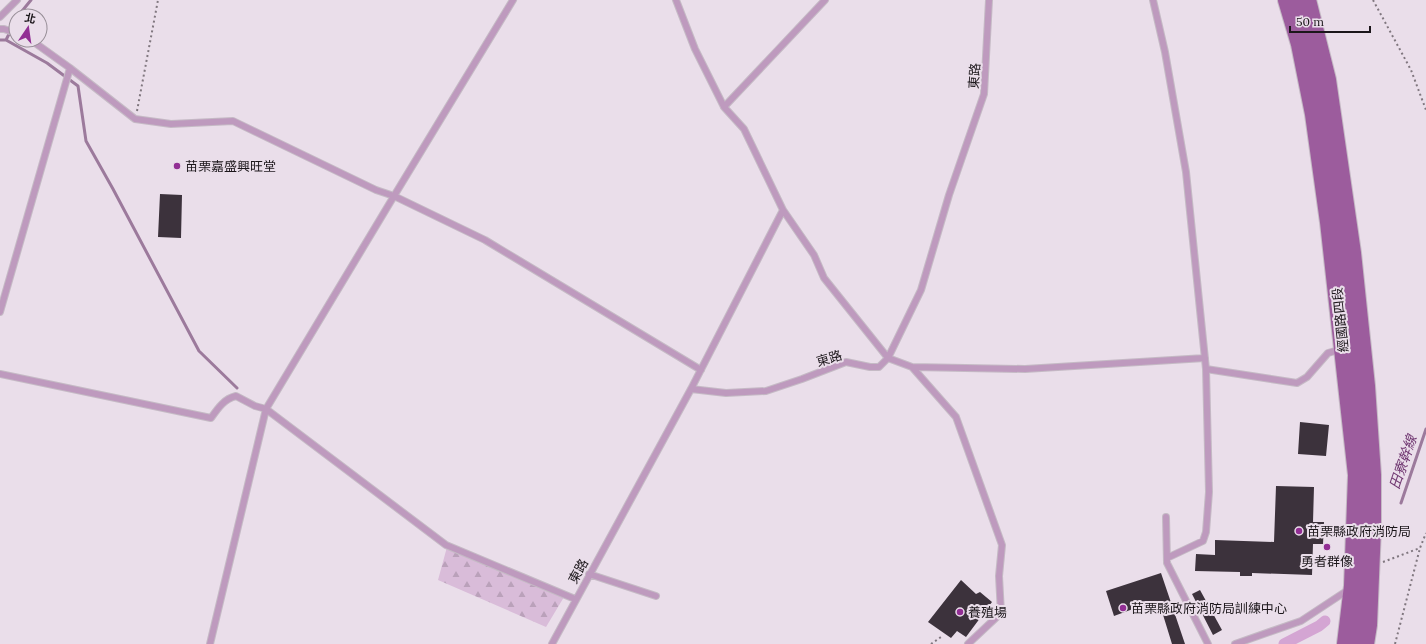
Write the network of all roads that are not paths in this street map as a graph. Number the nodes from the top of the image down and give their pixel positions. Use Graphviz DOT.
graph roads {
  1 [pos="17,0"];
  2 [pos="513,0"];
  3 [pos="676,0"];
  4 [pos="825,0"];
  5 [pos="989,0"];
  6 [pos="1153,0"];
  7 [pos="1288,0"];
  8 [pos="1306,0"];
  9 [pos="0,17"];
  10 [pos="42,48"];
  11 [pos="70,68"];
  12 [pos="724,107"];
  13 [pos="394,196"];
  14 [pos="783,210"];
  15 [pos="0,312"];
  16 [pos="1343,348"];
  17 [pos="888,358"];
  18 [pos="1205,358"];
  19 [pos="912,367"];
  20 [pos="1206,369"];
  21 [pos="700,370"];
  22 [pos="0,374"];
  23 [pos="691,388"];
  24 [pos="266,409"];
  25 [pos="1166,517"];
  26 [pos="1167,558"];
  27 [pos="589,574"];
  28 [pos="1363,580"];
  29 [pos="656,596"];
  30 [pos="576,599"];
  31 [pos="210,644"];
  32 [pos="552,644"];
  33 [pos="968,644"];
  34 [pos="1208,644"];
  35 [pos="1234,644"];
  36 [pos="1348,644"];
  37 [pos="1364,644"];
  1 -- 9 [label="lane"];
  2 -- 13 [label="lane"];
  3 -- 12 [label="lane"];
  4 -- 12 [label="lane"];
  5 -- 17 [label="lane, 東路"];
  6 -- 18 [label="lane"];
  7 -- 16 [label="main road, 經國路四段"];
  8 -- 28 [label="main road, 經國路四段"];
  10 -- 11 [label="lane"];
  11 -- 13 [label="lane"];
  11 -- 15 [label="lane"];
  12 -- 14 [label="lane"];
  13 -- 21 [label="lane"];
  13 -- 24 [label="lane"];
  14 -- 17 [label="lane"];
  14 -- 21 [label="lane"];
  16 -- 20 [label="lane"];
  16 -- 28 [label="main road, 經國路四段"];
  17 -- 19 [label="lane"];
  17 -- 23 [label="lane, 東路"];
  18 -- 19 [label="lane"];
  18 -- 20 [label="lane"];
  19 -- 33 [label="lane"];
  20 -- 26 [label="lane"];
  21 -- 23 [label="lane"];
  22 -- 24 [label="lane"];
  23 -- 27 [label="lane, 東路"];
  24 -- 30 [label="lane"];
  24 -- 31 [label="lane"];
  25 -- 26 [label="lane"];
  26 -- 34 [label="lane"];
  27 -- 29 [label="lane"];
  27 -- 30 [label="lane, 東路"];
  28 -- 35 [label="lane"];
  28 -- 36 [label="main road, 經國路四段"];
  28 -- 37 [label="main road, 經國路四段"];
  30 -- 32 [label="lane, 東路"];
}
